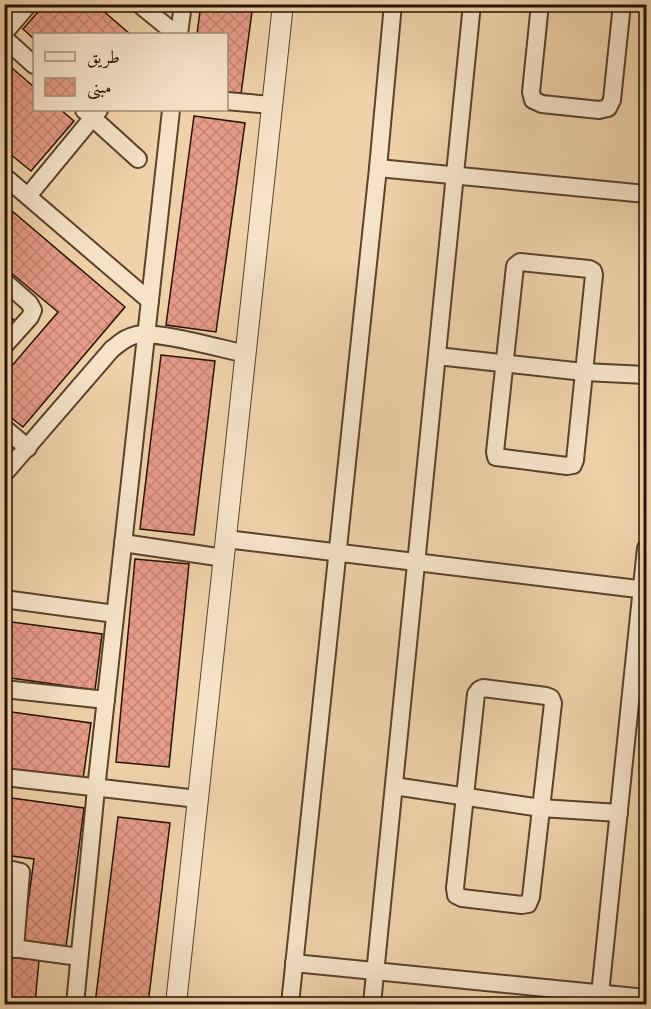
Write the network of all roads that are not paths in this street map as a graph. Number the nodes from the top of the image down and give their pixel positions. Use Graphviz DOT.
graph roads {
  1 [pos="29,4"];
  2 [pos="139,4"];
  3 [pos="183,4"];
  4 [pos="283,4"];
  5 [pos="393,4"];
  6 [pos="472,4"];
  7 [pos="540,4"];
  8 [pos="622,4"];
  9 [pos="4,33"];
  10 [pos="172,33"];
  11 [pos="4,38"];
  12 [pos="33,64"];
  13 [pos="228,101"];
  14 [pos="272,105"];
  15 [pos="171,111"];
  16 [pos="92,112"];
  17 [pos="138,159"];
  18 [pos="378,168"];
  19 [pos="455,175"];
  20 [pos="6,180"];
  21 [pos="646,194"];
  22 [pos="28,196"];
  23 [pos="4,281"];
  24 [pos="150,301"];
  25 [pos="146,334"];
  26 [pos="4,346"];
  27 [pos="246,354"];
  28 [pos="437,356"];
  29 [pos="505,363"];
  30 [pos="584,372"];
  31 [pos="646,375"];
  32 [pos="4,428"];
  33 [pos="28,448"];
  34 [pos="4,474"];
  35 [pos="123,543"];
  36 [pos="646,548"];
  37 [pos="225,549"];
  38 [pos="338,552"];
  39 [pos="416,561"];
  40 [pos="644,589"];
  41 [pos="4,599"];
  42 [pos="115,614"];
  43 [pos="4,689"];
  44 [pos="106,700"];
  45 [pos="4,777"];
  46 [pos="394,786"];
  47 [pos="96,789"];
  48 [pos="465,796"];
  49 [pos="198,799"];
  50 [pos="542,808"];
  51 [pos="619,813"];
  52 [pos="4,868"];
  53 [pos="10,948"];
  54 [pos="80,957"];
  55 [pos="294,963"];
  56 [pos="376,971"];
  57 [pos="646,998"];
  58 [pos="599,999"];
  59 [pos="75,1005"];
  60 [pos="176,1005"];
  61 [pos="290,1005"];
  62 [pos="372,1005"];
  1 -- 9 [label="street"];
  2 -- 10 [label="street"];
  3 -- 10 [label="street"];
  4 -- 14 [label="street"];
  5 -- 18 [label="street"];
  6 -- 19 [label="street"];
  7 -- 8 [label="street"];
  11 -- 12 [label="street"];
  13 -- 14 [label="street"];
  14 -- 27 [label="street"];
  15 -- 24 [label="street"];
  16 -- 17 [label="street"];
  16 -- 22 [label="street"];
  18 -- 19 [label="street"];
  18 -- 38 [label="street"];
  19 -- 21 [label="street"];
  19 -- 28 [label="street"];
  20 -- 22 [label="street"];
  22 -- 24 [label="street"];
  23 -- 26 [label="street"];
  24 -- 25 [label="street"];
  25 -- 27 [label="street"];
  25 -- 33 [label="street"];
  25 -- 35 [label="street"];
  27 -- 37 [label="street"];
  28 -- 29 [label="street"];
  28 -- 39 [label="street"];
  29 -- 30 [label="street"];
  29 -- 30 [label="street"];
  29 -- 30 [label="street"];
  30 -- 31 [label="street"];
  32 -- 33 [label="street"];
  33 -- 34 [label="street"];
  35 -- 37 [label="street"];
  35 -- 42 [label="street"];
  36 -- 40 [label="street"];
  37 -- 38 [label="street"];
  37 -- 49 [label="street"];
  38 -- 39 [label="street"];
  38 -- 55 [label="street"];
  39 -- 40 [label="street"];
  39 -- 46 [label="street"];
  40 -- 51 [label="street"];
  41 -- 42 [label="street"];
  42 -- 44 [label="street"];
  43 -- 44 [label="street"];
  44 -- 47 [label="street"];
  45 -- 47 [label="street"];
  46 -- 48 [label="street"];
  46 -- 56 [label="street"];
  47 -- 49 [label="street"];
  47 -- 54 [label="street"];
  48 -- 50 [label="street"];
  48 -- 50 [label="street"];
  48 -- 50 [label="street"];
  49 -- 60 [label="street"];
  50 -- 51 [label="street"];
  51 -- 58 [label="street"];
  52 -- 53 [label="street"];
  53 -- 54 [label="street"];
  54 -- 59 [label="street"];
  55 -- 56 [label="street"];
  55 -- 61 [label="street"];
  56 -- 58 [label="street"];
  56 -- 62 [label="street"];
  57 -- 58 [label="street"];
}
